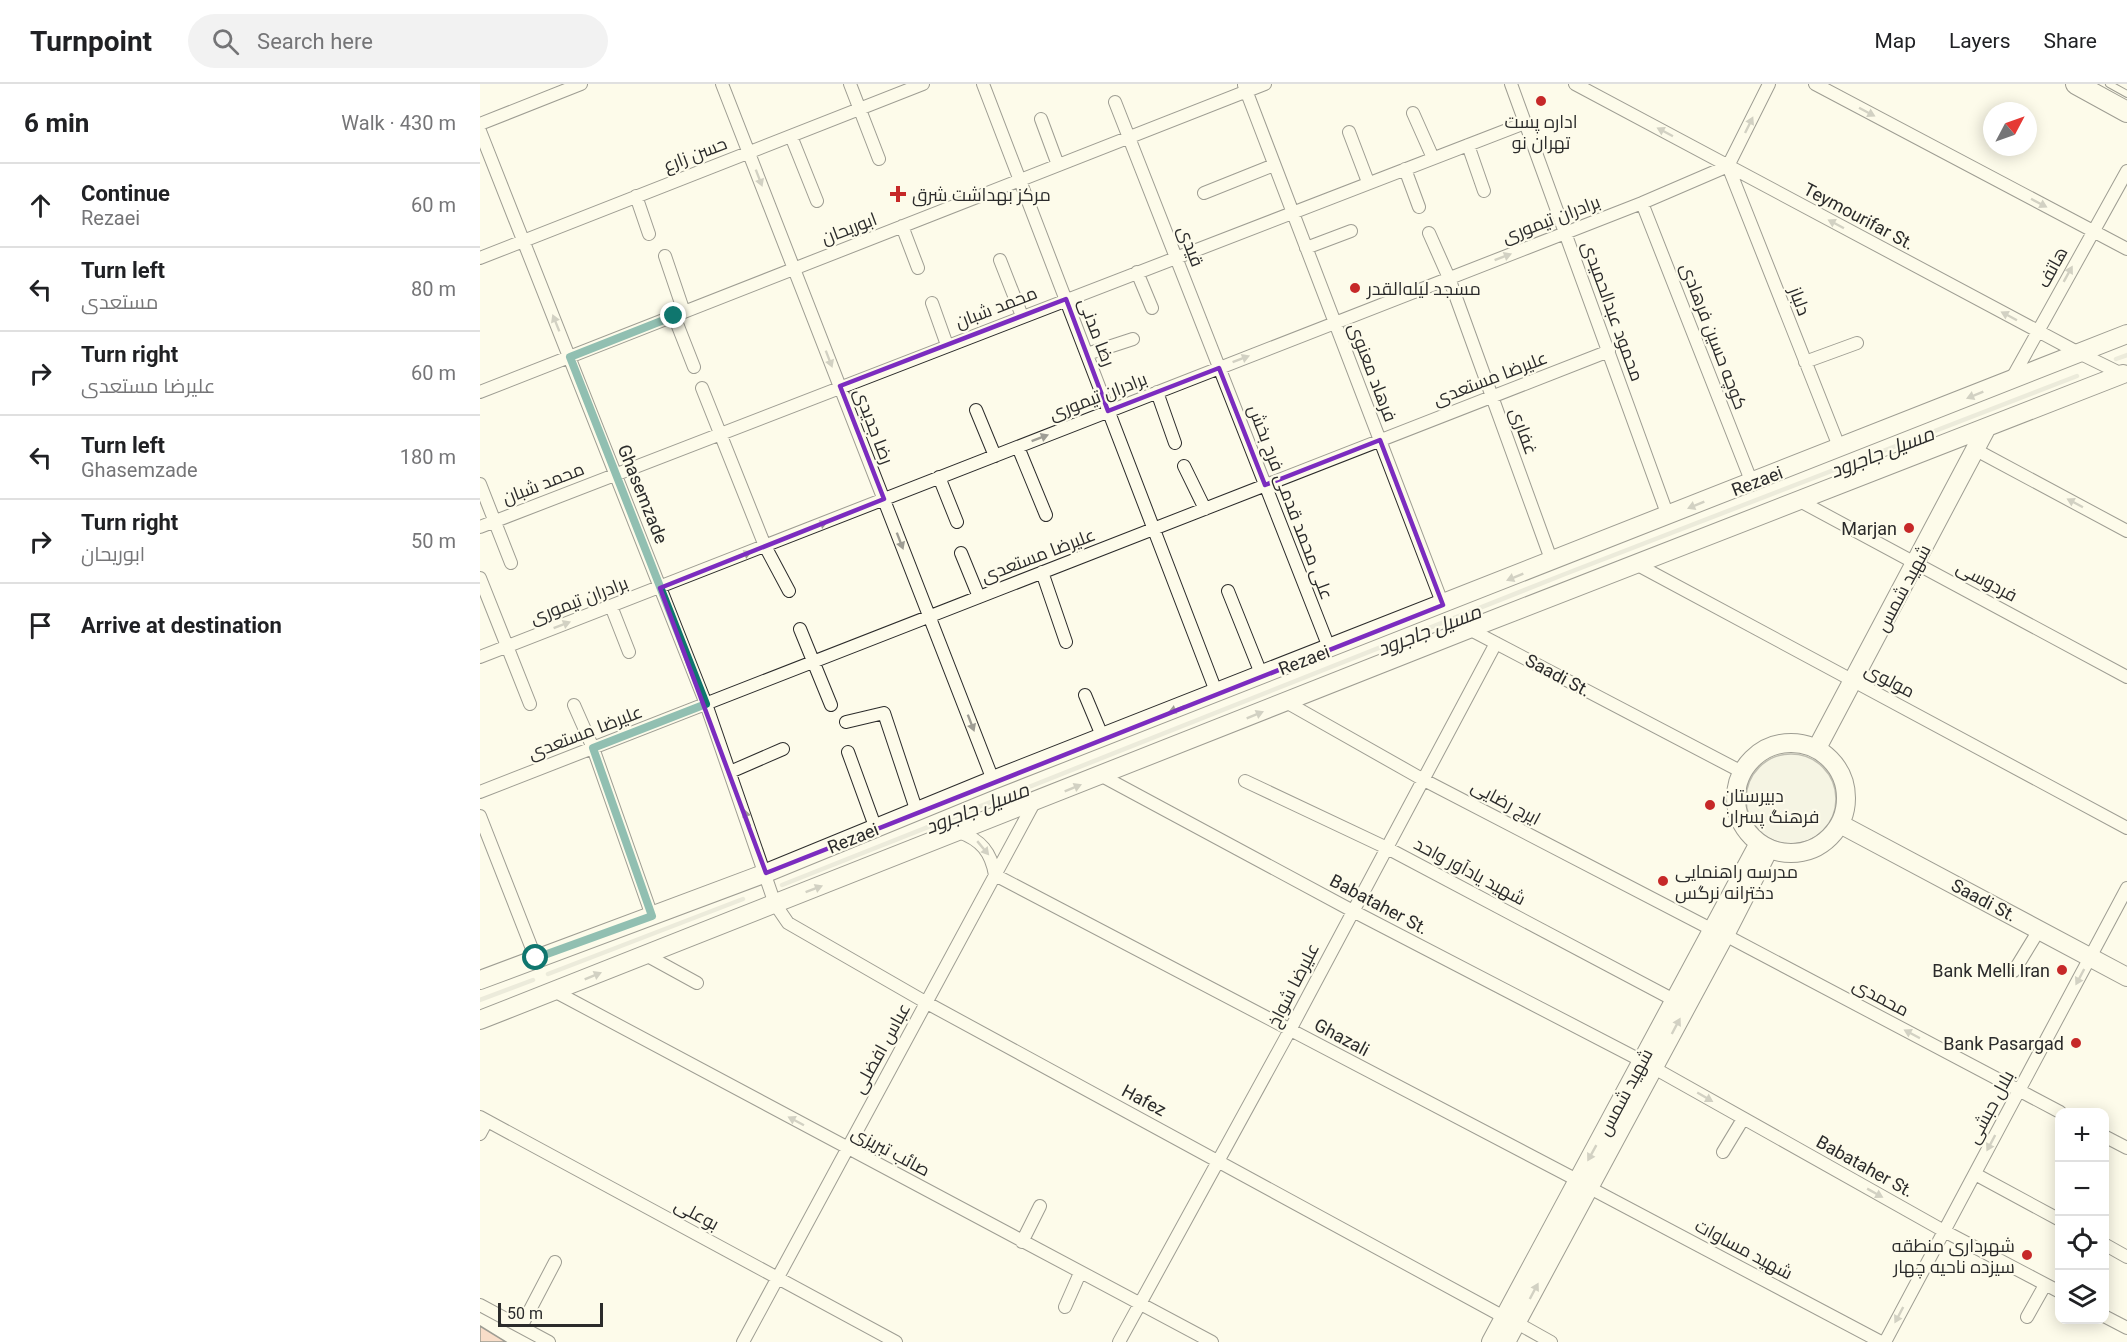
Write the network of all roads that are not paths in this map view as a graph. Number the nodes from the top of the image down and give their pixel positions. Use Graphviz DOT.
graph roads {
  1 [pos="543,84"];
  2 [pos="581,84"];
  3 [pos="722,84"];
  4 [pos="850,84"];
  5 [pos="923,84"];
  6 [pos="983,84"];
  7 [pos="1265,84"];
  8 [pos="1511,84"];
  9 [pos="1575,84"];
  10 [pos="1769,84"];
  11 [pos="1815,84"];
  12 [pos="2076,84"];
  13 [pos="2109,84"];
  14 [pos="1245,88"];
  15 [pos="2127,94"];
  16 [pos="547,97"];
  17 [pos="1115,102"];
  18 [pos="861,109"];
  19 [pos="2127,112"];
  20 [pos="1413,113"];
  21 [pos="1041,119"];
  22 [pos="1525,123"];
  23 [pos="480,124"];
  24 [pos="480,131"];
  25 [pos="1349,132"];
  26 [pos="791,136"];
  27 [pos="1129,137"];
  28 [pos="1468,145"];
  29 [pos="749,152"];
  30 [pos="1433,158"];
  31 [pos="879,159"];
  32 [pos="1058,165"];
  33 [pos="1274,165"];
  34 [pos="1728,166"];
  35 [pos="1405,169"];
  36 [pos="2127,171"];
  37 [pos="1020,180"];
  38 [pos="1368,182"];
  39 [pos="1484,191"];
  40 [pos="1204,193"];
  41 [pos="636,196"];
  42 [pos="817,201"];
  43 [pos="1642,203"];
  44 [pos="1419,207"];
  45 [pos="1292,212"];
  46 [pos="902,226"];
  47 [pos="1351,231"];
  48 [pos="2092,232"];
  49 [pos="1429,233"];
  50 [pos="1565,233"];
  51 [pos="649,234"];
  52 [pos="524,242"];
  53 [pos="1306,248"];
  54 [pos="2127,249"];
  55 [pos="665,256"];
  56 [pos="1176,257"];
  57 [pos="480,258"];
  58 [pos="1000,260"];
  59 [pos="794,268"];
  60 [pos="918,268"];
  61 [pos="1137,272"];
  62 [pos="1449,278"];
  63 [pos="1066,299"];
  64 [pos="932,303"];
  65 [pos="1152,309"];
  66 [pos="679,314"];
  67 [pos="1023,316"];
  68 [pos="1335,323"];
  69 [pos="2037,331"];
  70 [pos="2127,334"];
  71 [pos="1133,339"];
  72 [pos="1857,343"];
  73 [pos="947,345"];
  74 [pos="1609,351"];
  75 [pos="2079,353"];
  76 [pos="1087,354"];
  77 [pos="570,357"];
  78 [pos="1804,362"];
  79 [pos="694,367"];
  80 [pos="1219,368"];
  81 [pos="2125,375"];
  82 [pos="2010,381"];
  83 [pos="840,386"];
  84 [pos="702,388"];
  85 [pos="480,392"];
  86 [pos="1157,392"];
  87 [pos="1492,396"];
  88 [pos="976,410"];
  89 [pos="1108,411"];
  90 [pos="1987,427"];
  91 [pos="720,433"];
  92 [pos="1380,440"];
  93 [pos="1175,443"];
  94 [pos="1018,447"];
  95 [pos="1840,449"];
  96 [pos="1976,450"];
  97 [pos="995,456"];
  98 [pos="1184,466"];
  99 [pos="616,475"];
  100 [pos="939,477"];
  101 [pos="1752,483"];
  102 [pos="480,484"];
  103 [pos="1265,485"];
  104 [pos="884,499"];
  105 [pos="1798,500"];
  106 [pos="1205,509"];
  107 [pos="1046,515"];
  108 [pos="1668,516"];
  109 [pos="495,521"];
  110 [pos="957,522"];
  111 [pos="480,527"];
  112 [pos="1153,529"];
  113 [pos="2127,531"];
  114 [pos="765,546"];
  115 [pos="961,553"];
  116 [pos="1552,562"];
  117 [pos="512,563"];
  118 [pos="1636,564"];
  119 [pos="1917,564"];
  120 [pos="1042,572"];
  121 [pos="480,578"];
  122 [pos="660,588"];
  123 [pos="789,591"];
  124 [pos="1228,591"];
  125 [pos="979,597"];
  126 [pos="1443,605"];
  127 [pos="610,606"];
  128 [pos="930,616"];
  129 [pos="800,629"];
  130 [pos="1469,629"];
  131 [pos="1066,642"];
  132 [pos="1496,643"];
  133 [pos="507,647"];
  134 [pos="1330,650"];
  135 [pos="629,652"];
  136 [pos="480,657"];
  137 [pos="813,662"];
  138 [pos="1262,676"];
  139 [pos="2127,677"];
  140 [pos="1854,681"];
  141 [pos="1217,694"];
  142 [pos="1086,695"];
  143 [pos="1286,702"];
  144 [pos="530,704"];
  145 [pos="706,704"];
  146 [pos="574,705"];
  147 [pos="831,705"];
  148 [pos="846,722"];
  149 [pos="1103,738"];
  150 [pos="593,748"];
  151 [pos="1817,748"];
  152 [pos="783,749"];
  153 [pos="848,752"];
  154 [pos="730,772"];
  155 [pos="1742,772"];
  156 [pos="1102,776"];
  157 [pos="1422,779"];
  158 [pos="993,780"];
  159 [pos="1245,781"];
  160 [pos="480,792"];
  161 [pos="1034,803"];
  162 [pos="917,812"];
  163 [pos="480,816"];
  164 [pos="1840,824"];
  165 [pos="2127,828"];
  166 [pos="876,829"];
  167 [pos="959,832"];
  168 [pos="1764,846"];
  169 [pos="1387,848"];
  170 [pos="766,873"];
  171 [pos="995,875"];
  172 [pos="2127,888"];
  173 [pos="775,904"];
  174 [pos="1352,910"];
  175 [pos="652,916"];
  176 [pos="2039,930"];
  177 [pos="1718,932"];
  178 [pos="646,955"];
  179 [pos="2090,957"];
  180 [pos="536,958"];
  181 [pos="2014,971"];
  182 [pos="2127,977"];
  183 [pos="480,980"];
  184 [pos="697,983"];
  185 [pos="554,991"];
  186 [pos="1674,999"];
  187 [pos="927,1003"];
  188 [pos="480,1020"];
  189 [pos="1290,1030"];
  190 [pos="1648,1065"];
  191 [pos="2019,1091"];
  192 [pos="2055,1110"];
  193 [pos="484,1119"];
  194 [pos="1743,1119"];
  195 [pos="480,1134"];
  196 [pos="2109,1139"];
  197 [pos="847,1148"];
  198 [pos="2127,1148"];
  199 [pos="1723,1152"];
  200 [pos="1218,1160"];
  201 [pos="1975,1174"];
  202 [pos="1583,1184"];
  203 [pos="1040,1206"];
  204 [pos="2055,1217"];
  205 [pos="1944,1231"];
  206 [pos="1022,1242"];
  207 [pos="2109,1247"];
  208 [pos="2127,1257"];
  209 [pos="555,1262"];
  210 [pos="1080,1273"];
  211 [pos="777,1278"];
  212 [pos="2045,1285"];
  213 [pos="2055,1290"];
  214 [pos="1139,1304"];
  215 [pos="480,1305"];
  216 [pos="1065,1306"];
  217 [pos="2027,1317"];
  218 [pos="2109,1319"];
  219 [pos="1510,1320"];
  220 [pos="521,1328"];
  221 [pos="2127,1328"];
  222 [pos="549,1342"];
  223 [pos="742,1342"];
  224 [pos="896,1342"];
  225 [pos="1119,1342"];
  226 [pos="1212,1342"];
  227 [pos="1491,1342"];
  228 [pos="1506,1342"];
  229 [pos="1551,1342"];
  230 [pos="1883,1342"];
  1 -- 16 [label="street"];
  2 -- 16 [label="street"];
  3 -- 29 [label="street, رضا جدیدی"];
  4 -- 18 [label="street"];
  5 -- 18 [label="street, حسن زارع"];
  6 -- 37 [label="street, رضا مدنی"];
  7 -- 14 [label="street, ابوریحان"];
  8 -- 22 [label="street, محمود عبدالحمیدی"];
  34 -- 9 [label="street, Teymourifar St., one-way"];
  34 -- 10 [label="street, one-way"];
  11 -- 48 [label="street, one-way"];
  12 -- 19 [label="main road"];
  13 -- 15 [label="lane"];
  14 -- 27 [label="street, ابوریحان"];
  14 -- 33 [label="street, فرهاد معنوی"];
  16 -- 23 [label="street"];
  17 -- 27 [label="street, قیدی"];
  18 -- 26 [label="street, حسن زارع"];
  18 -- 31 [label="street"];
  20 -- 30 [label="street"];
  21 -- 32 [label="street"];
  22 -- 28 [label="street, محمد شبان"];
  22 -- 50 [label="street, محمود عبدالحمیدی"];
  24 -- 52 [label="street, Ghasemzade"];
  25 -- 38 [label="street"];
  26 -- 29 [label="street, حسن زارع"];
  26 -- 42 [label="street"];
  27 -- 32 [label="street, ابوریحان"];
  27 -- 56 [label="street, قیدی"];
  28 -- 30 [label="street, محمد شبان"];
  28 -- 39 [label="street"];
  29 -- 41 [label="street, حسن زارع"];
  29 -- 59 [label="street, رضا جدیدی, one-way"];
  30 -- 35 [label="street, محمد شبان"];
  32 -- 37 [label="street, ابوریحان"];
  33 -- 40 [label="street"];
  33 -- 45 [label="street, فرهاد معنوی"];
  34 -- 43 [label="street, برادران تیموری"];
  69 -- 34 [label="street, Teymourifar St., one-way"];
  34 -- 78 [label="street, دلباز"];
  35 -- 38 [label="street, محمد شبان"];
  35 -- 44 [label="street"];
  36 -- 48 [label="street, هاتف"];
  37 -- 46 [label="street, ابوریحان"];
  37 -- 63 [label="street, رضا مدنی"];
  38 -- 45 [label="street, محمد شبان"];
  41 -- 51 [label="street"];
  41 -- 52 [label="street, حسن زارع"];
  43 -- 50 [label="street, برادران تیموری"];
  43 -- 101 [label="street, کوچه حسین فرهادی"];
  45 -- 53 [label="street, فرهاد معنوی"];
  45 -- 56 [label="street, محمد شبان"];
  46 -- 59 [label="street, ابوریحان"];
  46 -- 60 [label="street"];
  47 -- 53 [label="street"];
  48 -- 54 [label="street"];
  69 -- 48 [label="street, هاتف, one-way"];
  49 -- 62 [label="street, غفاری"];
  62 -- 50 [label="street, برادران تیموری, one-way"];
  50 -- 74 [label="street, محمود عبدالحمیدی"];
  52 -- 57 [label="street, حسن زارع"];
  77 -- 52 [label="street, Ghasemzade, one-way"];
  53 -- 68 [label="street, فرهاد معنوی"];
  55 -- 66 [label="street"];
  56 -- 61 [label="street, محمد شبان"];
  56 -- 80 [label="street, قیدی"];
  58 -- 67 [label="street"];
  59 -- 66 [label="street, ابوریحان"];
  59 -- 83 [label="street, رضا جدیدی, one-way"];
  61 -- 63 [label="street, محمد شبان"];
  61 -- 65 [label="street"];
  62 -- 68 [label="street, برادران تیموری"];
  62 -- 87 [label="street, غفاری"];
  63 -- 67 [label="street, محمد شبان"];
  63 -- 76 [label="street, رضا مدنی"];
  64 -- 73 [label="street"];
  66 -- 77 [label="street, ابوریحان"];
  66 -- 79 [label="street"];
  67 -- 73 [label="street, محمد شبان"];
  80 -- 68 [label="street, برادران تیموری, one-way"];
  68 -- 92 [label="street, فرهاد معنوی"];
  69 -- 75 [label="street, Teymourifar St."];
  69 -- 82 [label="street, هاتف"];
  70 -- 75 [label="main road, Rezaei"];
  71 -- 76 [label="street"];
  72 -- 78 [label="street"];
  73 -- 83 [label="street, محمد شبان"];
  74 -- 87 [label="street, علیرضا مستعدی"];
  74 -- 108 [label="street, محمود عبدالحمیدی"];
  75 -- 81 [label="street, Teymourifar St."];
  75 -- 82 [label="main road, Rezaei"];
  76 -- 89 [label="street, رضا مدنی"];
  77 -- 85 [label="street, ابوریحان"];
  77 -- 99 [label="street, Ghasemzade"];
  78 -- 95 [label="street, دلباز"];
  80 -- 86 [label="street, برادران تیموری"];
  80 -- 103 [label="street, علی محمد قدمی فرح بخش"];
  81 -- 90 [label="main road, Rezaei"];
  82 -- 95 [label="main road, Rezaei, one-way"];
  83 -- 91 [label="street, محمد شبان"];
  83 -- 104 [label="street, رضا جدیدی"];
  84 -- 91 [label="street"];
  86 -- 89 [label="street, برادران تیموری"];
  86 -- 93 [label="street"];
  87 -- 92 [label="street, علیرضا مستعدی"];
  87 -- 116 [label="street, غفاری"];
  88 -- 97 [label="street"];
  94 -- 89 [label="street, برادران تیموری, one-way"];
  89 -- 112 [label="street, رضا مدنی"];
  90 -- 96 [label="main road, شهید شمس"];
  90 -- 105 [label="main road, Rezaei"];
  91 -- 99 [label="street, محمد شبان"];
  91 -- 114 [label="street"];
  92 -- 103 [label="street, علیرضا مستعدی"];
  92 -- 126 [label="street, فرهاد معنوی"];
  94 -- 97 [label="street, برادران تیموری"];
  94 -- 107 [label="street"];
  95 -- 101 [label="main road, Rezaei"];
  113 -- 96 [label="street, one-way"];
  96 -- 119 [label="main road, شهید شمس"];
  97 -- 100 [label="street, برادران تیموری"];
  98 -- 106 [label="street"];
  99 -- 109 [label="street, محمد شبان"];
  99 -- 122 [label="street, Ghasemzade"];
  100 -- 104 [label="street, برادران تیموری"];
  100 -- 110 [label="street"];
  101 -- 108 [label="main road, Rezaei, one-way"];
  102 -- 109 [label="street"];
  103 -- 106 [label="street, علیرضا مستعدی"];
  103 -- 134 [label="street, علی محمد قدمی فرح بخش"];
  114 -- 104 [label="street, برادران تیموری, one-way"];
  104 -- 128 [label="street, رضا جدیدی, one-way"];
  105 -- 118 [label="main road, Rezaei"];
  105 -- 119 [label="street, فردوسی"];
  106 -- 112 [label="street, علیرضا مستعدی"];
  108 -- 116 [label="main road, Rezaei"];
  109 -- 111 [label="street, محمد شبان"];
  109 -- 117 [label="street"];
  112 -- 120 [label="street, علیرضا مستعدی"];
  112 -- 141 [label="street, رضا مدنی"];
  122 -- 114 [label="street, برادران تیموری, one-way"];
  114 -- 123 [label="street"];
  115 -- 125 [label="street"];
  116 -- 126 [label="main road, Rezaei, one-way"];
  118 -- 130 [label="main road, Rezaei"];
  118 -- 140 [label="street, مولوی"];
  119 -- 139 [label="street, فردوسی"];
  119 -- 140 [label="main road, شهید شمس"];
  120 -- 125 [label="street, علیرضا مستعدی"];
  120 -- 131 [label="street"];
  121 -- 133 [label="street"];
  122 -- 127 [label="street, برادران تیموری"];
  122 -- 145 [label="street, Ghasemzade"];
  124 -- 138 [label="street"];
  125 -- 128 [label="street, علیرضا مستعدی"];
  126 -- 134 [label="main road, Rezaei"];
  133 -- 127 [label="street, برادران تیموری, one-way"];
  127 -- 135 [label="street"];
  128 -- 137 [label="street, علیرضا مستعدی"];
  128 -- 158 [label="street, رضا جدیدی, one-way"];
  129 -- 137 [label="street"];
  130 -- 132 [label="street, Saadi St."];
  130 -- 143 [label="main road, Rezaei"];
  132 -- 155 [label="street, Saadi St."];
  132 -- 157 [label="street, علیرضا شواخ"];
  133 -- 136 [label="street, برادران تیموری"];
  133 -- 144 [label="street"];
  134 -- 138 [label="main road, Rezaei"];
  137 -- 145 [label="street, علیرضا مستعدی"];
  137 -- 147 [label="street"];
  138 -- 141 [label="main road, Rezaei"];
  140 -- 151 [label="main road, شهید شمس"];
  140 -- 165 [label="street, مولوی"];
  141 -- 149 [label="main road, Rezaei, one-way"];
  142 -- 149 [label="street"];
  156 -- 143 [label="main road, Rezaei, one-way"];
  143 -- 157 [label="street, ایرج رضایی"];
  145 -- 150 [label="street, علیرضا مستعدی"];
  145 -- 154 [label="street, Ghasemzade"];
  146 -- 150 [label="street"];
  148 -- 162 [label="street"];
  149 -- 158 [label="main road, Rezaei"];
  150 -- 160 [label="street, علیرضا مستعدی"];
  150 -- 175 [label="street"];
  151 -- 155 [label="main road"];
  151 -- 164 [label="main road"];
  152 -- 154 [label="street"];
  153 -- 166 [label="street"];
  170 -- 154 [label="street, Ghasemzade, one-way"];
  155 -- 168 [label="main road"];
  161 -- 156 [label="main road, Rezaei, one-way"];
  156 -- 174 [label="street, Babataher St."];
  157 -- 169 [label="street, علیرضا شواخ"];
  157 -- 177 [label="street, ایرج رضایی"];
  158 -- 162 [label="main road, Rezaei"];
  159 -- 169 [label="street, شهید یادآور واحد"];
  161 -- 167 [label="main road, Rezaei"];
  161 -- 171 [label="street, عباس افضلی"];
  162 -- 166 [label="main road, Rezaei"];
  163 -- 180 [label="street"];
  164 -- 168 [label="main road"];
  164 -- 176 [label="main road, Saadi St."];
  166 -- 170 [label="main road, Rezaei"];
  167 -- 171 [label="street, one-way"];
  173 -- 167 [label="main road, Rezaei, one-way"];
  168 -- 177 [label="main road, شهید شمس"];
  169 -- 174 [label="street, علیرضا شواخ"];
  169 -- 186 [label="street, شهید یادآور واحد"];
  170 -- 173 [label="street, Ghasemzade"];
  170 -- 175 [label="main road, Rezaei"];
  171 -- 187 [label="street, عباس افضلی"];
  171 -- 189 [label="street, Ghazali"];
  172 -- 179 [label="street, بلال حبشی"];
  173 -- 178 [label="main road, Rezaei"];
  173 -- 187 [label="street, Hafez"];
  174 -- 189 [label="street, علیرضا شواخ"];
  174 -- 190 [label="street, Babataher St."];
  175 -- 180 [label="main road, Rezaei"];
  176 -- 179 [label="main road, Saadi St."];
  176 -- 181 [label="street"];
  177 -- 186 [label="main road, شهید شمس"];
  190 -- 177 [label="main road, شهید شمس, one-way"];
  191 -- 177 [label="street, محمدی, one-way"];
  178 -- 184 [label="street"];
  185 -- 178 [label="main road, Rezaei, one-way"];
  179 -- 182 [label="main road, Saadi St."];
  179 -- 191 [label="street, بلال حبشی, one-way"];
  180 -- 183 [label="main road, Rezaei"];
  185 -- 188 [label="main road, Rezaei"];
  197 -- 185 [label="street, صائب تبریزی, one-way"];
  186 -- 190 [label="main road, شهید شمس"];
  187 -- 197 [label="street, عباس افضلی"];
  187 -- 200 [label="street, Hafez"];
  189 -- 200 [label="street, علیرضا شواخ"];
  189 -- 202 [label="street, Ghazali"];
  190 -- 194 [label="street, Babataher St., one-way"];
  190 -- 202 [label="main road, شهید شمس"];
  191 -- 192 [label="street, محمدی"];
  191 -- 201 [label="street, بلال حبشی, one-way"];
  193 -- 195 [label="street"];
  193 -- 211 [label="street, بوعلی"];
  194 -- 199 [label="street"];
  194 -- 205 [label="street, Babataher St., one-way"];
  196 -- 198 [label="street"];
  197 -- 206 [label="street, صائب تبریزی"];
  197 -- 211 [label="street, عباس افضلی"];
  200 -- 214 [label="street, علیرضا شواخ"];
  200 -- 219 [label="street, Hafez"];
  201 -- 204 [label="street"];
  201 -- 205 [label="street, بلال حبشی"];
  202 -- 219 [label="main road, شهید شمس"];
  202 -- 230 [label="street, شهید مساوات"];
  203 -- 206 [label="street"];
  205 -- 212 [label="street, Babataher St."];
  205 -- 230 [label="street, بلال حبشی, one-way"];
  206 -- 210 [label="street, صائب تبریزی"];
  207 -- 208 [label="street"];
  209 -- 220 [label="street"];
  210 -- 214 [label="street, صائب تبریزی"];
  210 -- 216 [label="street"];
  211 -- 223 [label="street, عباس افضلی"];
  211 -- 224 [label="street, بوعلی"];
  212 -- 213 [label="street, Babataher St."];
  212 -- 217 [label="street"];
  214 -- 225 [label="street, علیرضا شواخ"];
  214 -- 226 [label="street, صائب تبریزی"];
  215 -- 220 [label="street"];
  218 -- 221 [label="street"];
  219 -- 227 [label="main road, شهید شمس"];
  219 -- 228 [label="main road, شهید شمس"];
  219 -- 229 [label="street, Hafez"];
  220 -- 222 [label="street"];
}
